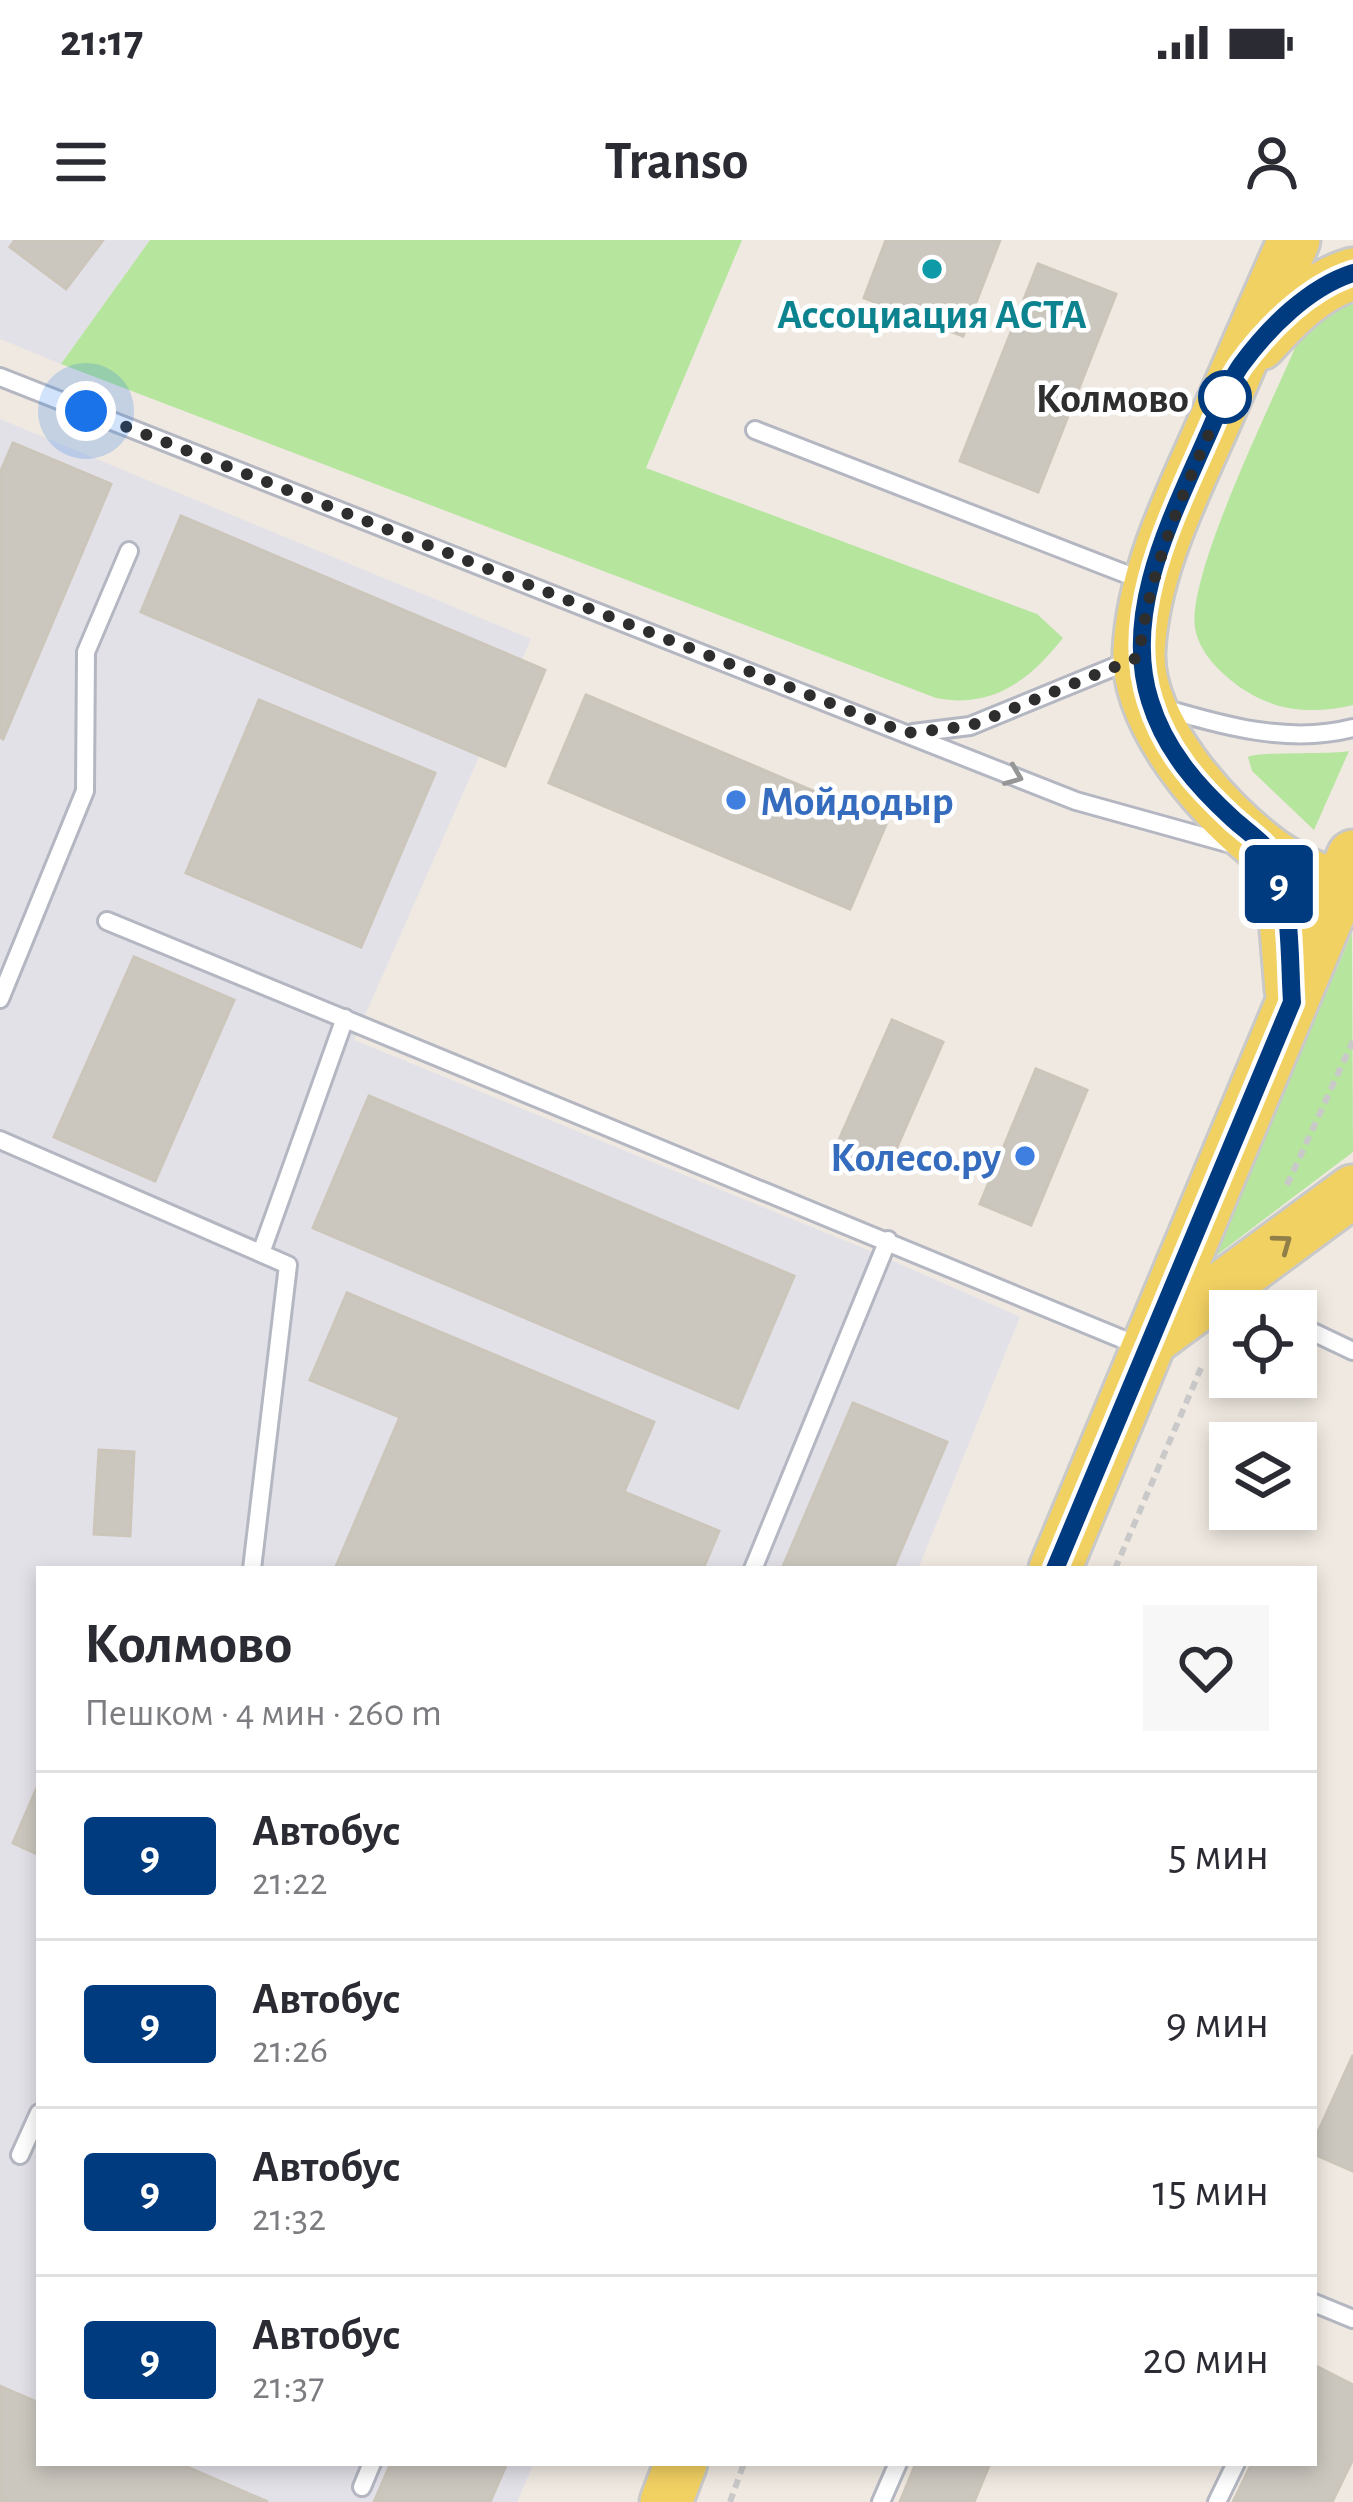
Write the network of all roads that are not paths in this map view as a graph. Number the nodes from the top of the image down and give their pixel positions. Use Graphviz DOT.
graph roads {
  1 [pos="1294,240"];
  2 [pos="1353,274"];
  3 [pos="1239,367"];
  4 [pos="0,377"];
  5 [pos="755,430"];
  6 [pos="129,551"];
  7 [pos="1150,584"];
  8 [pos="1145,681"];
  9 [pos="1353,728"];
  10 [pos="906,733"];
  11 [pos="1271,854"];
  12 [pos="1348,879"];
  13 [pos="107,921"];
  14 [pos="0,999"];
  15 [pos="1292,1002"];
  16 [pos="345,1018"];
  17 [pos="0,1140"];
  18 [pos="1353,1191"];
  19 [pos="888,1240"];
  20 [pos="261,1253"];
  21 [pos="1220,1289"];
  22 [pos="1317,1334"];
  23 [pos="1152,1343"];
  24 [pos="1353,1351"];
  25 [pos="252,1566"];
  26 [pos="755,1566"];
  27 [pos="1056,1566"];
  28 [pos="36,2120"];
  29 [pos="20,2155"];
  30 [pos="1317,2304"];
  31 [pos="1353,2319"];
  32 [pos="371,2466"];
  33 [pos="680,2466"];
  34 [pos="897,2466"];
  35 [pos="1235,2466"];
  36 [pos="362,2487"];
  37 [pos="667,2502"];
  38 [pos="881,2502"];
  39 [pos="1217,2502"];
  1 -- 3 [label="main road"];
  2 -- 3 [label="main road"];
  3 -- 7 [label="main road"];
  4 -- 10 [label="lane"];
  5 -- 7 [label="lane"];
  6 -- 14 [label="lane"];
  7 -- 8 [label="main road"];
  8 -- 9 [label="lane"];
  8 -- 10 [label="lane"];
  8 -- 11 [label="main road"];
  10 -- 11 [label="lane, one-way"];
  11 -- 12 [label="main road"];
  11 -- 15 [label="main road"];
  12 -- 15 [label="main road"];
  13 -- 16 [label="lane"];
  15 -- 23 [label="main road"];
  16 -- 19 [label="lane"];
  16 -- 20 [label="lane"];
  17 -- 20 [label="lane"];
  21 -- 18 [label="main road, one-way"];
  19 -- 23 [label="lane"];
  19 -- 26 [label="lane"];
  20 -- 25 [label="lane"];
  21 -- 23 [label="main road"];
  22 -- 24 [label="lane"];
  23 -- 27 [label="main road"];
  28 -- 29 [label="lane"];
  30 -- 31 [label="lane"];
  32 -- 36 [label="lane"];
  33 -- 37 [label="main road"];
  34 -- 38 [label="lane"];
  35 -- 39 [label="lane"];
}
